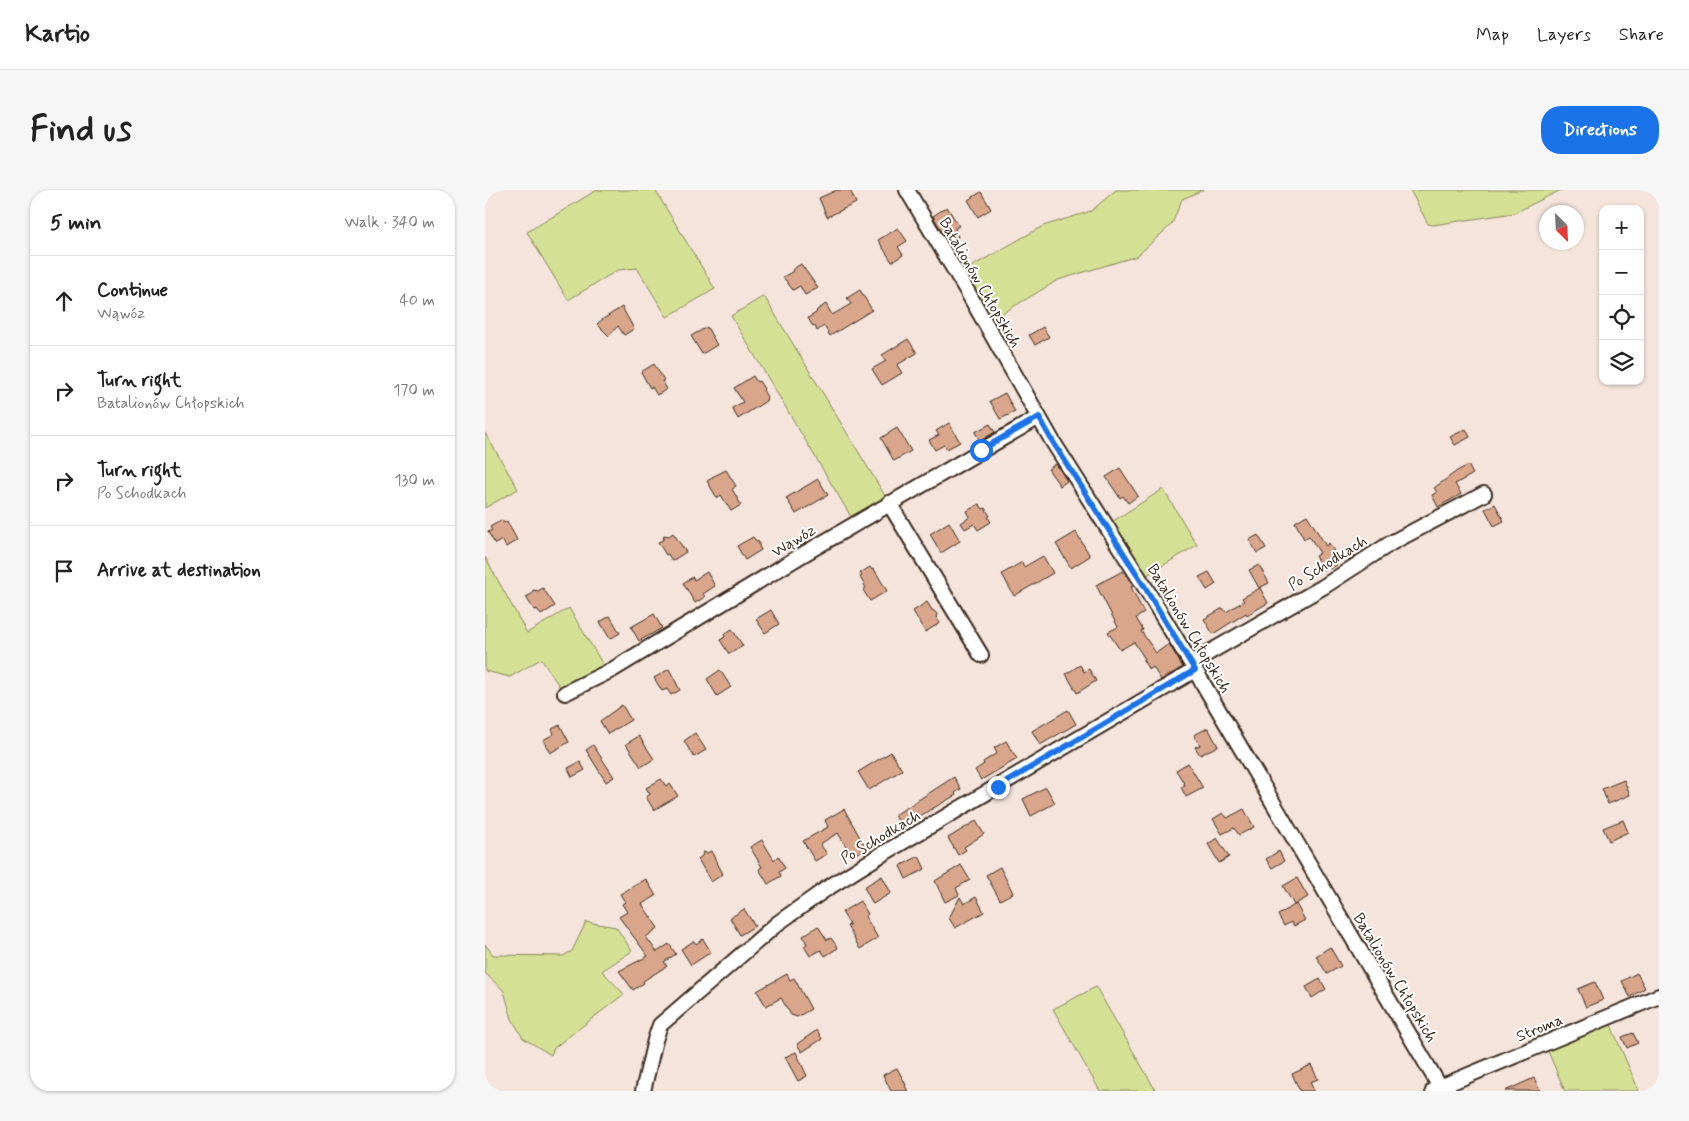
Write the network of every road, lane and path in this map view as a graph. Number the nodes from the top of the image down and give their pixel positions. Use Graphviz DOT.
graph roads {
  1 [pos="907,190"];
  2 [pos="1039,417"];
  3 [pos="1484,494"];
  4 [pos="889,503"];
  5 [pos="981,655"];
  6 [pos="1193,666"];
  7 [pos="565,692"];
  8 [pos="1659,996"];
  9 [pos="1436,1089"];
  10 [pos="643,1091"];
  1 -- 2 [label="street, Batalionów Chłopskich"];
  2 -- 4 [label="street, Wąwóz"];
  2 -- 6 [label="street, Batalionów Chłopskich"];
  3 -- 6 [label="street, Po Schodkach"];
  4 -- 5 [label="street"];
  4 -- 7 [label="street, Wąwóz"];
  6 -- 9 [label="street, Batalionów Chłopskich"];
  6 -- 10 [label="street, Po Schodkach"];
  8 -- 9 [label="street, Stroma"];
}
